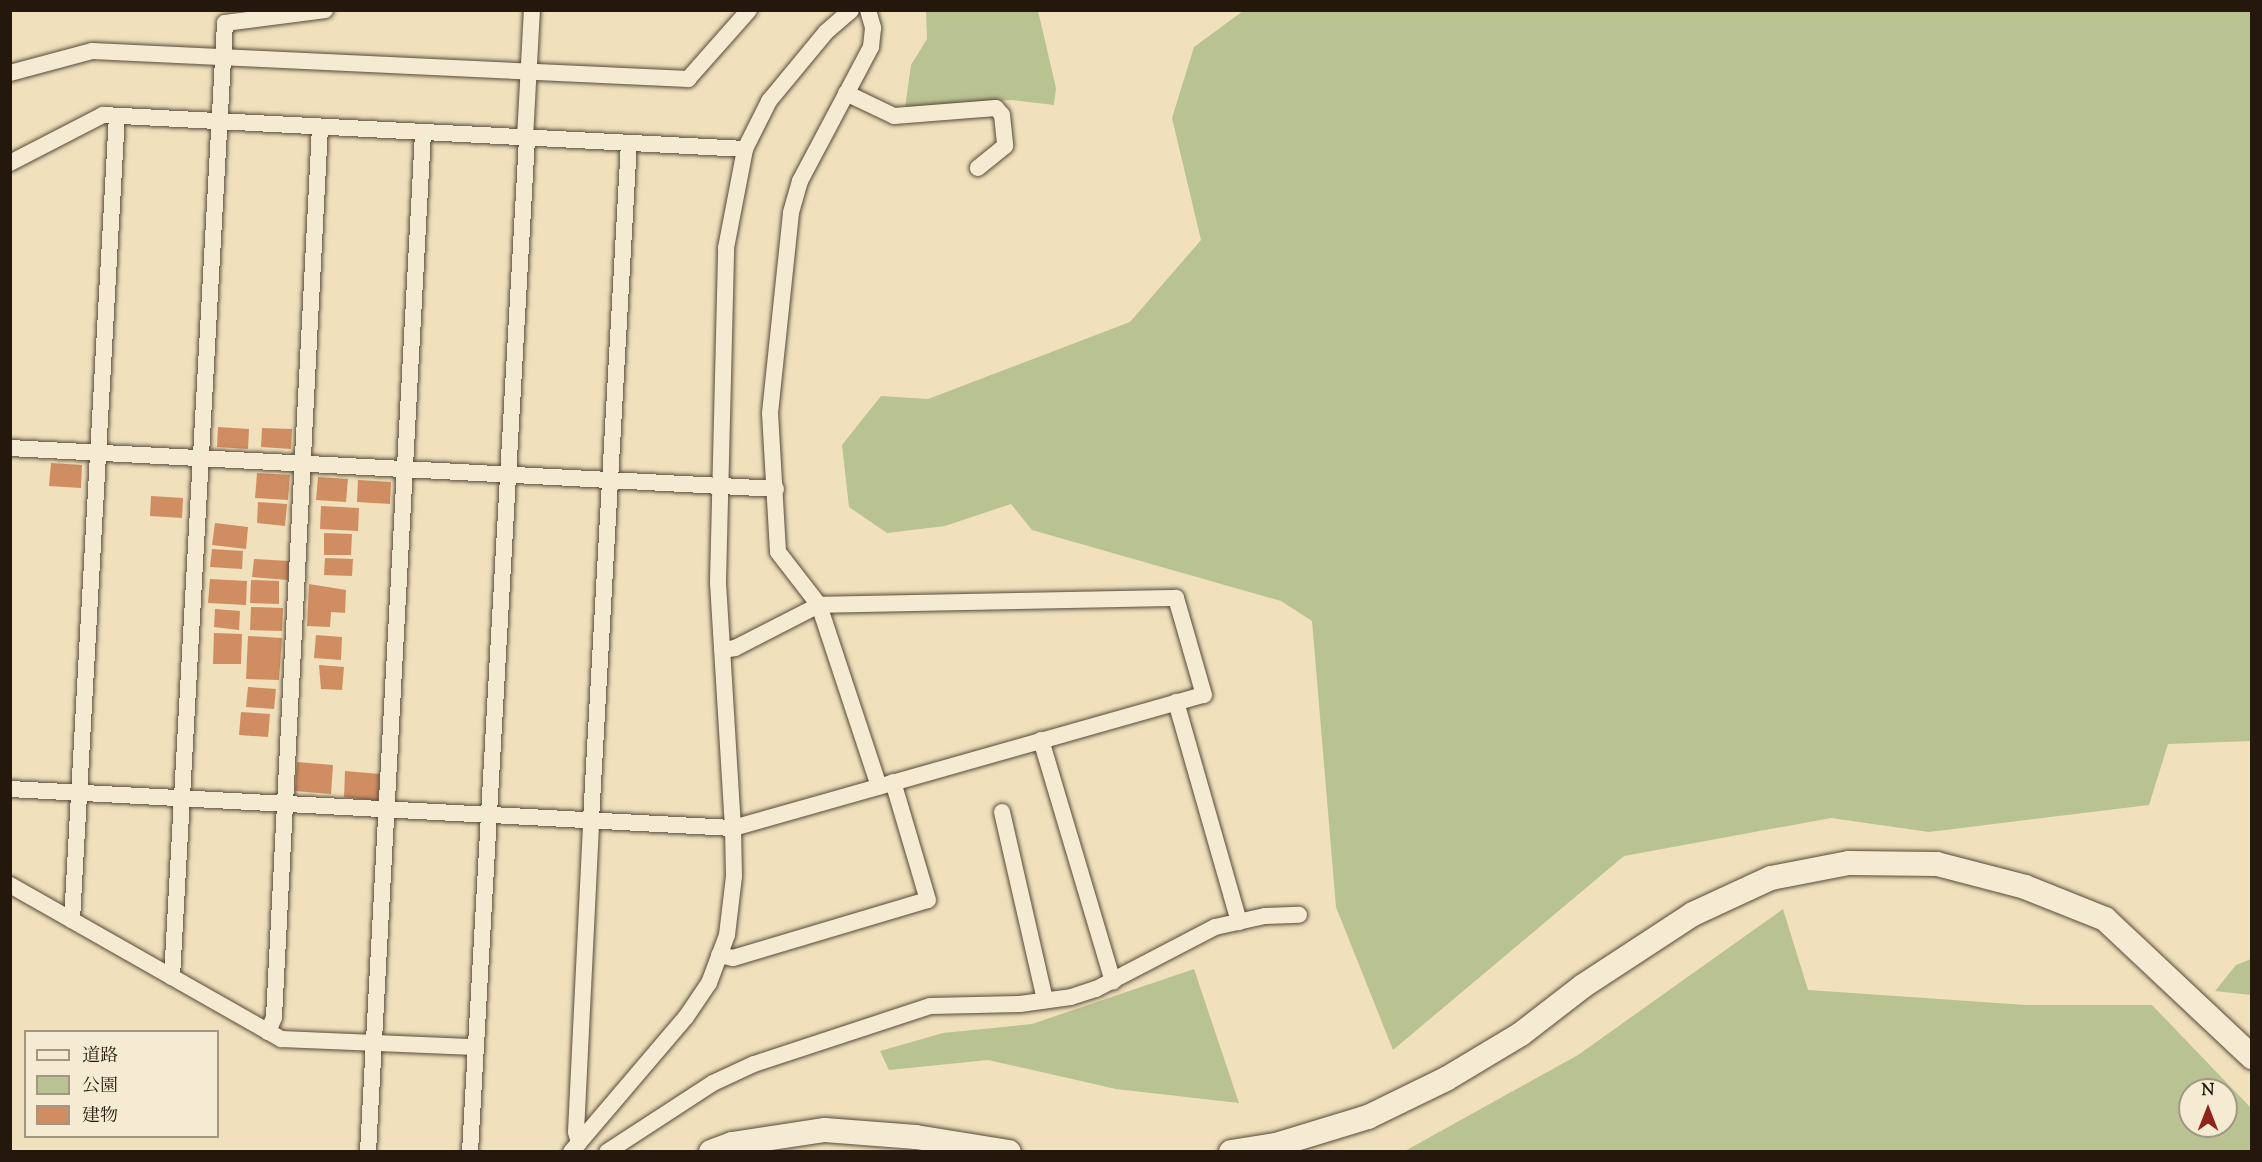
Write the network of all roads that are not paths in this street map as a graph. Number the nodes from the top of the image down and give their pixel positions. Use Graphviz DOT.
graph roads {
  1 [pos="325,10"];
  2 [pos="532,10"];
  3 [pos="850,10"];
  4 [pos="868,10"];
  5 [pos="748,11"];
  6 [pos="221,57"];
  7 [pos="528,72"];
  8 [pos="10,73"];
  9 [pos="846,93"];
  10 [pos="117,116"];
  11 [pos="218,121"];
  12 [pos="320,127"];
  13 [pos="423,132"];
  14 [pos="526,138"];
  15 [pos="629,143"];
  16 [pos="745,149"];
  17 [pos="11,163"];
  18 [pos="978,168"];
  19 [pos="10,177"];
  20 [pos="10,448"];
  21 [pos="97,453"];
  22 [pos="201,458"];
  23 [pos="303,464"];
  24 [pos="405,469"];
  25 [pos="507,475"];
  26 [pos="610,480"];
  27 [pos="721,486"];
  28 [pos="776,489"];
  29 [pos="819,605"];
  30 [pos="722,650"];
  31 [pos="1176,702"];
  32 [pos="1041,740"];
  33 [pos="886,784"];
  34 [pos="10,789"];
  35 [pos="79,793"];
  36 [pos="182,798"];
  37 [pos="284,804"];
  38 [pos="387,809"];
  39 [pos="1002,812"];
  40 [pos="488,814"];
  41 [pos="591,820"];
  42 [pos="733,828"];
  43 [pos="10,885"];
  44 [pos="1299,915"];
  45 [pos="72,920"];
  46 [pos="1239,922"];
  47 [pos="719,956"];
  48 [pos="172,977"];
  49 [pos="1113,981"];
  50 [pos="1045,1000"];
  51 [pos="268,1032"];
  52 [pos="374,1045"];
  53 [pos="475,1047"];
  54 [pos="2252,1057"];
  55 [pos="575,1147"];
  56 [pos="368,1152"];
  57 [pos="470,1152"];
  58 [pos="607,1152"];
  59 [pos="711,1152"];
  60 [pos="1009,1152"];
  61 [pos="1231,1152"];
  1 -- 6 [label="street"];
  2 -- 7 [label="street"];
  3 -- 16 [label="street"];
  4 -- 9 [label="street"];
  5 -- 7 [label="street"];
  6 -- 7 [label="street"];
  6 -- 8 [label="street"];
  6 -- 11 [label="street"];
  7 -- 14 [label="street"];
  9 -- 18 [label="street"];
  9 -- 28 [label="street"];
  10 -- 11 [label="street"];
  10 -- 17 [label="street"];
  10 -- 21 [label="street"];
  11 -- 12 [label="street"];
  11 -- 22 [label="street"];
  12 -- 13 [label="street"];
  12 -- 23 [label="street"];
  13 -- 14 [label="street"];
  13 -- 24 [label="street"];
  14 -- 15 [label="street"];
  14 -- 25 [label="street"];
  15 -- 16 [label="street"];
  15 -- 26 [label="street"];
  16 -- 27 [label="street"];
  17 -- 19 [label="street"];
  20 -- 21 [label="street"];
  21 -- 22 [label="street"];
  21 -- 35 [label="street"];
  22 -- 23 [label="street"];
  22 -- 36 [label="street"];
  23 -- 24 [label="street"];
  23 -- 37 [label="street"];
  24 -- 25 [label="street"];
  24 -- 38 [label="street"];
  25 -- 26 [label="street"];
  25 -- 40 [label="street"];
  26 -- 27 [label="street"];
  26 -- 41 [label="street"];
  27 -- 28 [label="street"];
  27 -- 30 [label="street"];
  28 -- 29 [label="street"];
  29 -- 30 [label="street"];
  29 -- 31 [label="street"];
  29 -- 33 [label="street"];
  30 -- 42 [label="street"];
  31 -- 32 [label="street"];
  31 -- 46 [label="street"];
  32 -- 33 [label="street"];
  32 -- 49 [label="street"];
  33 -- 42 [label="street"];
  33 -- 47 [label="street"];
  34 -- 35 [label="street"];
  35 -- 36 [label="street"];
  35 -- 45 [label="street"];
  36 -- 37 [label="street"];
  36 -- 48 [label="street"];
  37 -- 38 [label="street"];
  37 -- 51 [label="street"];
  38 -- 40 [label="street"];
  38 -- 52 [label="street"];
  39 -- 50 [label="street"];
  40 -- 41 [label="street"];
  40 -- 53 [label="street"];
  41 -- 42 [label="street"];
  41 -- 55 [label="street"];
  42 -- 47 [label="street"];
  43 -- 45 [label="street"];
  44 -- 46 [label="street"];
  45 -- 48 [label="street"];
  46 -- 49 [label="street"];
  47 -- 55 [label="street"];
  48 -- 51 [label="street"];
  49 -- 50 [label="street"];
  50 -- 58 [label="street"];
  51 -- 52 [label="street"];
  52 -- 53 [label="street"];
  52 -- 56 [label="street"];
  53 -- 57 [label="street"];
  54 -- 61 [label="street"];
  59 -- 60 [label="street"];
}
